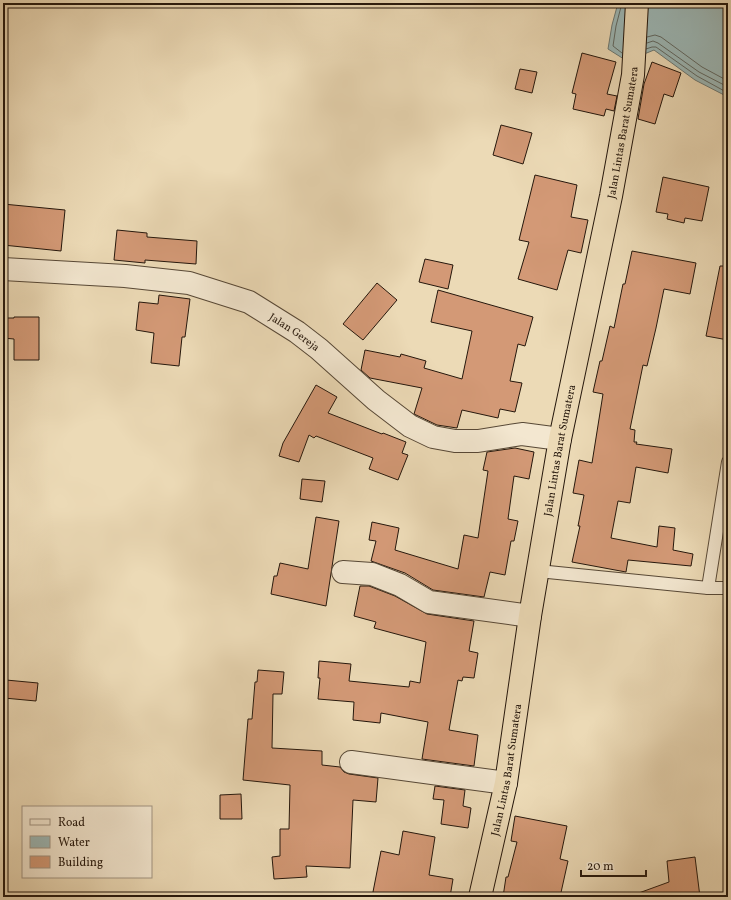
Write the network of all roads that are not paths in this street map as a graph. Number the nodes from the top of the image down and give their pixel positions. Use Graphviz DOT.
graph roads {
  1 [pos="637,3"];
  2 [pos="3,269"];
  3 [pos="560,439"];
  4 [pos="728,462"];
  5 [pos="538,571"];
  6 [pos="343,572"];
  7 [pos="708,588"];
  8 [pos="728,588"];
  9 [pos="530,616"];
  10 [pos="351,762"];
  11 [pos="506,783"];
  12 [pos="480,897"];
  1 -- 3 [label="highway, Jalan Lintas Barat Sumatera"];
  2 -- 3 [label="street, Jalan Gereja"];
  3 -- 5 [label="highway, Jalan Lintas Barat Sumatera"];
  4 -- 7 [label="lane"];
  5 -- 7 [label="lane"];
  5 -- 9 [label="highway, Jalan Lintas Barat Sumatera"];
  6 -- 9 [label="street"];
  7 -- 8 [label="lane"];
  9 -- 11 [label="highway, Jalan Lintas Barat Sumatera"];
  10 -- 11 [label="street"];
  11 -- 12 [label="highway, Jalan Lintas Barat Sumatera"];
}
